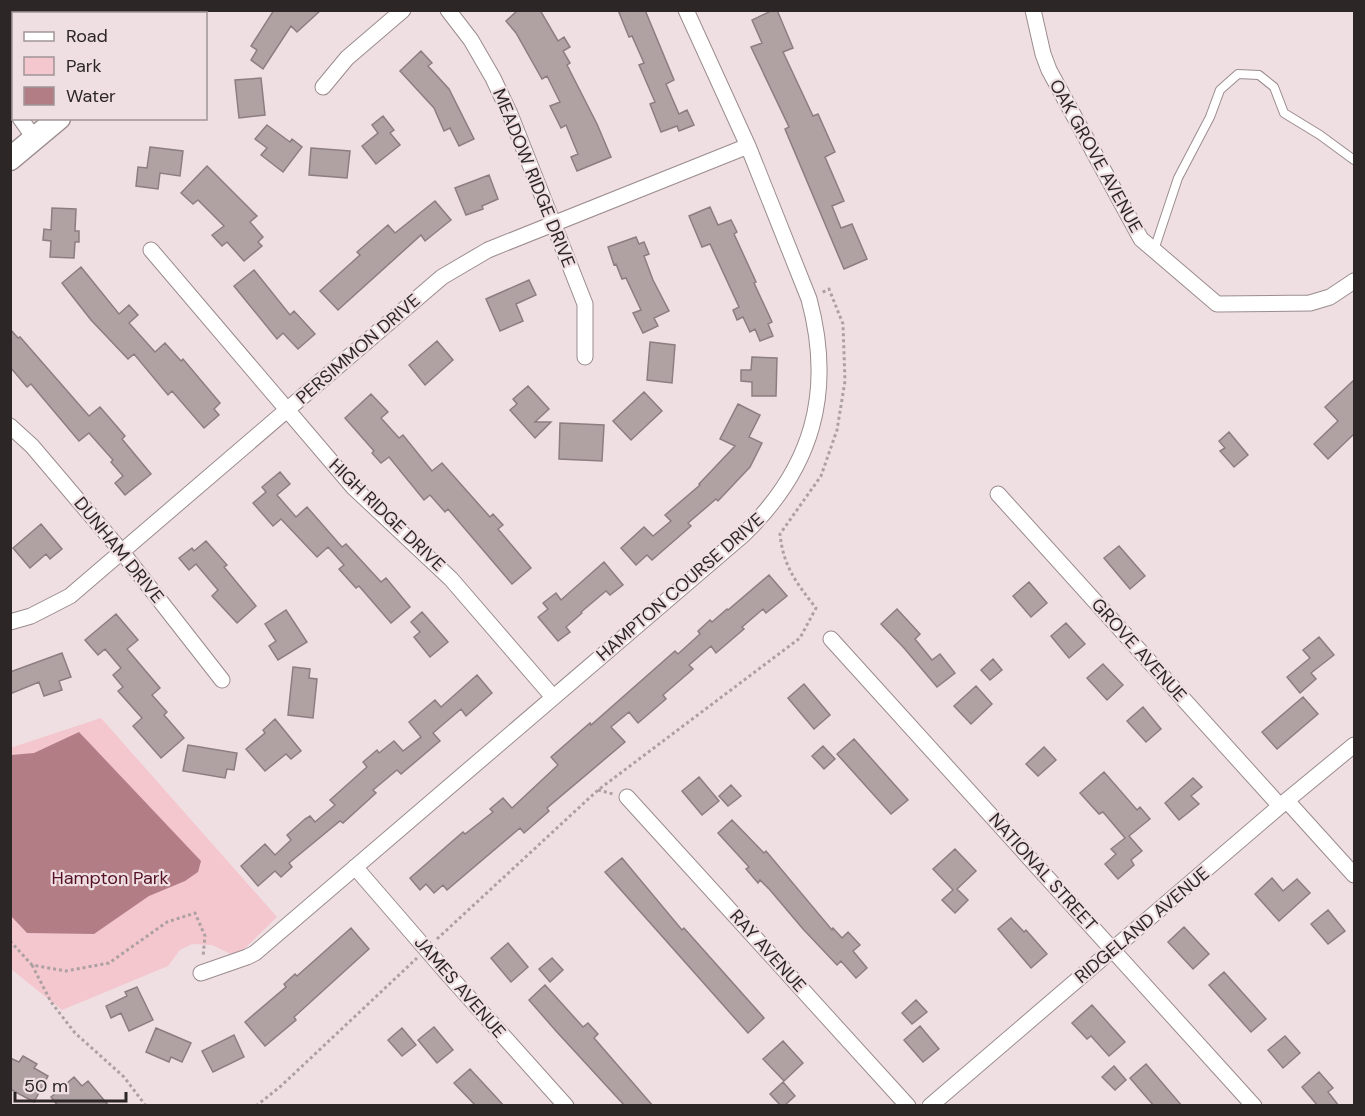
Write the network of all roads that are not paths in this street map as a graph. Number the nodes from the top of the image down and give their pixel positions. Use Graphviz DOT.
graph roads {
  1 [pos="403,10"];
  2 [pos="448,10"];
  3 [pos="686,10"];
  4 [pos="1033,10"];
  5 [pos="323,87"];
  6 [pos="21,120"];
  7 [pos="57,120"];
  8 [pos="35,139"];
  9 [pos="748,146"];
  10 [pos="10,159"];
  11 [pos="1354,160"];
  12 [pos="554,225"];
  13 [pos="151,250"];
  14 [pos="1154,250"];
  15 [pos="1354,280"];
  16 [pos="585,357"];
  17 [pos="287,411"];
  18 [pos="10,426"];
  19 [pos="998,494"];
  20 [pos="123,552"];
  21 [pos="10,622"];
  22 [pos="831,639"];
  23 [pos="222,680"];
  24 [pos="554,697"];
  25 [pos="1354,745"];
  26 [pos="627,797"];
  27 [pos="1284,804"];
  28 [pos="355,867"];
  29 [pos="1354,875"];
  30 [pos="1113,949"];
  31 [pos="201,973"];
  32 [pos="566,1106"];
  33 [pos="908,1106"];
  34 [pos="930,1106"];
  35 [pos="1254,1106"];
  1 -- 5 [label="street"];
  2 -- 12 [label="street, MEADOW RIDGE DRIVE"];
  3 -- 9 [label="street, HAMPTON COURSE DRIVE"];
  4 -- 14 [label="street, OAK GROVE AVENUE"];
  6 -- 8 [label="street"];
  7 -- 8 [label="street"];
  8 -- 10 [label="street"];
  9 -- 12 [label="street, PERSIMMON DRIVE"];
  9 -- 24 [label="street, HAMPTON COURSE DRIVE"];
  11 -- 14 [label="lane"];
  12 -- 16 [label="street, MEADOW RIDGE DRIVE"];
  12 -- 17 [label="street, PERSIMMON DRIVE"];
  13 -- 17 [label="street, HIGH RIDGE DRIVE"];
  14 -- 15 [label="street, OAK GROVE AVENUE"];
  17 -- 20 [label="street, PERSIMMON DRIVE"];
  17 -- 24 [label="street, HIGH RIDGE DRIVE"];
  18 -- 20 [label="street, DUNHAM DRIVE"];
  19 -- 27 [label="street, GROVE AVENUE"];
  20 -- 21 [label="street, PERSIMMON DRIVE"];
  20 -- 23 [label="street, DUNHAM DRIVE"];
  22 -- 30 [label="street, NATIONAL STREET"];
  24 -- 28 [label="street, HAMPTON COURSE DRIVE"];
  25 -- 27 [label="street, RIDGELAND AVENUE"];
  26 -- 33 [label="street, RAY AVENUE"];
  27 -- 29 [label="street, GROVE AVENUE"];
  27 -- 30 [label="street, RIDGELAND AVENUE"];
  28 -- 31 [label="street, HAMPTON COURSE DRIVE"];
  28 -- 32 [label="street, JAMES AVENUE"];
  30 -- 34 [label="street, RIDGELAND AVENUE"];
  30 -- 35 [label="street, NATIONAL STREET"];
}
